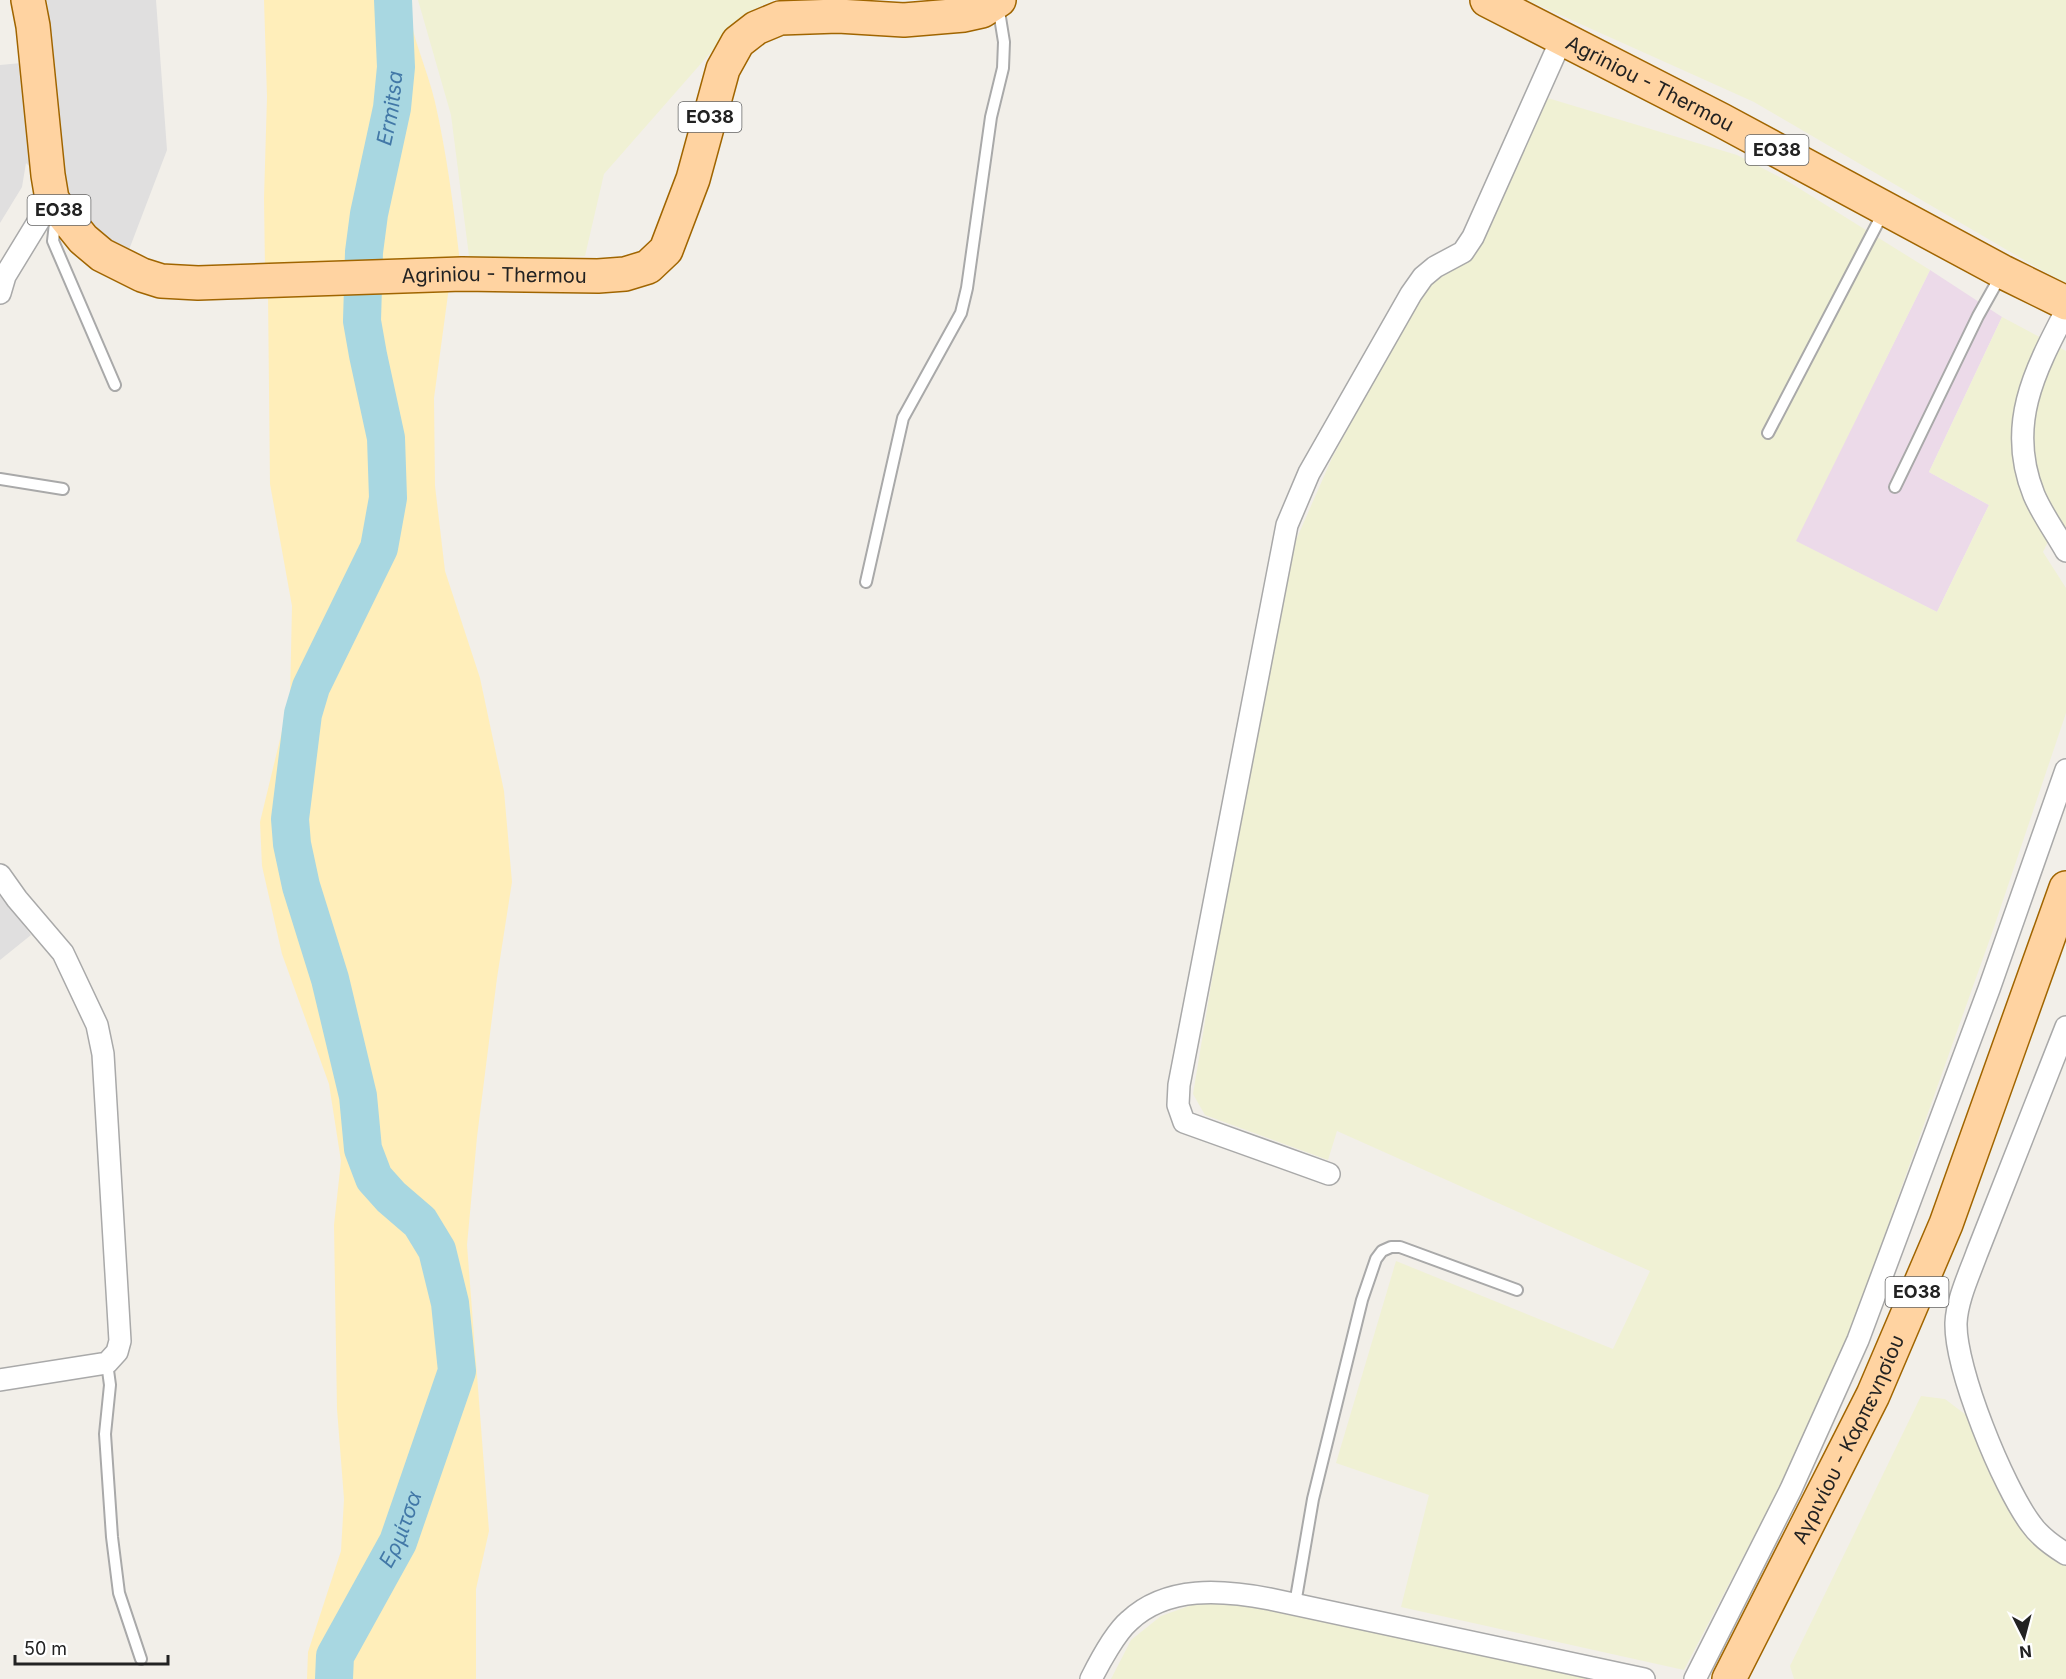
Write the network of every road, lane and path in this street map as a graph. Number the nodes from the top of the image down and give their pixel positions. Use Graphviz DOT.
graph roads {
  1 [pos="28,0"];
  2 [pos="1487,0"];
  3 [pos="998,2"];
  4 [pos="1562,38"];
  5 [pos="55,203"];
  6 [pos="1885,208"];
  7 [pos="2003,272"];
  8 [pos="2,282"];
  9 [pos="2066,303"];
  10 [pos="2066,311"];
  11 [pos="115,384"];
  12 [pos="1768,433"];
  13 [pos="0,479"];
  14 [pos="1895,487"];
  15 [pos="63,489"];
  16 [pos="2066,551"];
  17 [pos="866,582"];
  18 [pos="2066,770"];
  19 [pos="0,875"];
  20 [pos="2066,888"];
  21 [pos="2066,1027"];
  22 [pos="1329,1174"];
  23 [pos="1517,1290"];
  24 [pos="107,1363"];
  25 [pos="0,1380"];
  26 [pos="2066,1554"];
  27 [pos="1295,1604"];
  28 [pos="141,1659"];
  29 [pos="1091,1679"];
  30 [pos="1644,1679"];
  31 [pos="1695,1679"];
  32 [pos="1729,1679"];
  1 -- 5 [label="main road, ΕΟ38"];
  2 -- 4 [label="main road, Agriniou - Thermou / ΕΟ38"];
  3 -- 5 [label="main road, Agriniou - Thermou / ΕΟ38"];
  3 -- 17 [label="lane"];
  4 -- 6 [label="main road, Agriniou - Thermou / ΕΟ38"];
  4 -- 22 [label="street"];
  5 -- 8 [label="street"];
  5 -- 11 [label="lane"];
  6 -- 7 [label="main road, Agriniou - Thermou / ΕΟ38"];
  6 -- 12 [label="lane"];
  7 -- 9 [label="main road, Agriniou - Thermou / ΕΟ38"];
  7 -- 14 [label="lane"];
  10 -- 16 [label="street"];
  13 -- 15 [label="lane"];
  18 -- 31 [label="street"];
  19 -- 24 [label="street"];
  20 -- 32 [label="main road, Αγρινίου - Καρπενησίου / ΕΟ38"];
  21 -- 26 [label="street"];
  23 -- 27 [label="lane"];
  24 -- 25 [label="street"];
  24 -- 28 [label="lane"];
  27 -- 29 [label="street"];
  27 -- 30 [label="street"];
}
